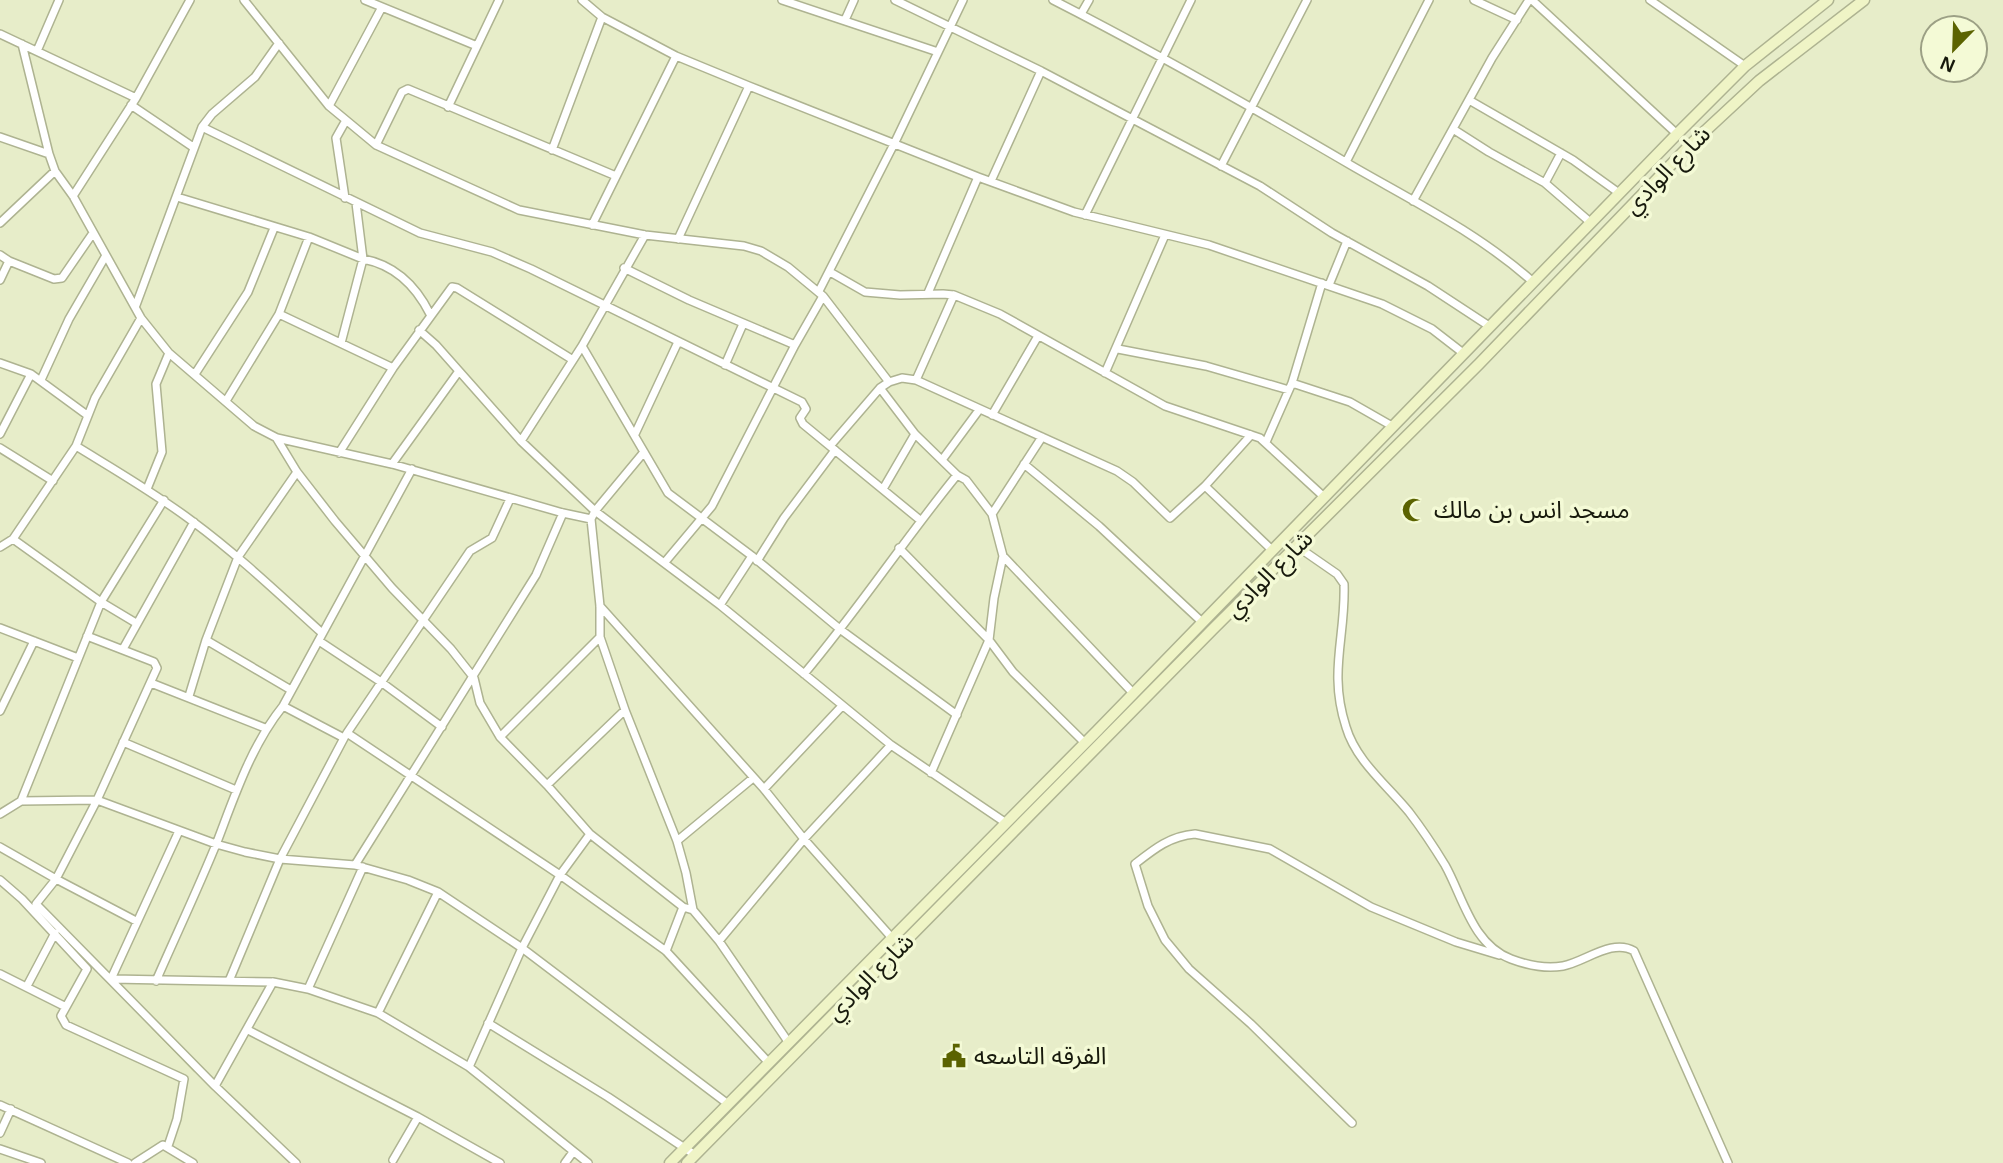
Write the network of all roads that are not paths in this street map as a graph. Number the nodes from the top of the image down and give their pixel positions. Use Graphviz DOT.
graph roads {
  1 [pos="59,0"];
  2 [pos="190,0"];
  3 [pos="244,0"];
  4 [pos="365,0"];
  5 [pos="499,0"];
  6 [pos="582,0"];
  7 [pos="782,0"];
  8 [pos="854,0"];
  9 [pos="895,0"];
  10 [pos="963,0"];
  11 [pos="1053,0"];
  12 [pos="1089,0"];
  13 [pos="1191,0"];
  14 [pos="1307,0"];
  15 [pos="1429,0"];
  16 [pos="1474,0"];
  17 [pos="1530,0"];
  18 [pos="1650,0"];
  19 [pos="1828,0"];
  20 [pos="1864,0"];
  21 [pos="1483,2"];
  22 [pos="382,7"];
  23 [pos="1082,14"];
  24 [pos="602,16"];
  25 [pos="845,20"];
  26 [pos="1517,20"];
  27 [pos="950,26"];
  28 [pos="0,34"];
  29 [pos="279,43"];
  30 [pos="22,44"];
  31 [pos="477,46"];
  32 [pos="37,51"];
  33 [pos="938,52"];
  34 [pos="676,57"];
  35 [pos="1163,57"];
  36 [pos="1745,66"];
  37 [pos="1041,71"];
  38 [pos="749,86"];
  39 [pos="1469,100"];
  40 [pos="134,101"];
  41 [pos="329,106"];
  42 [pos="448,107"];
  43 [pos="1252,108"];
  44 [pos="1132,117"];
  45 [pos="345,122"];
  46 [pos="202,127"];
  47 [pos="1453,129"];
  48 [pos="1677,134"];
  49 [pos="0,137"];
  50 [pos="895,142"];
  51 [pos="376,145"];
  52 [pos="193,147"];
  53 [pos="552,150"];
  54 [pos="1560,153"];
  55 [pos="49,154"];
  56 [pos="1346,162"];
  57 [pos="1221,166"];
  58 [pos="55,171"];
  59 [pos="616,176"];
  60 [pos="978,177"];
  61 [pos="991,181"];
  62 [pos="1545,183"];
  63 [pos="1619,193"];
  64 [pos="73,196"];
  65 [pos="177,197"];
  66 [pos="345,198"];
  67 [pos="1413,201"];
  68 [pos="356,203"];
  69 [pos="1085,215"];
  70 [pos="1590,222"];
  71 [pos="0,223"];
  72 [pos="592,225"];
  73 [pos="274,228"];
  74 [pos="93,233"];
  75 [pos="645,235"];
  76 [pos="1165,235"];
  77 [pos="309,237"];
  78 [pos="678,239"];
  79 [pos="1347,241"];
  80 [pos="0,255"];
  81 [pos="105,257"];
  82 [pos="363,259"];
  83 [pos="9,261"];
  84 [pos="624,268"];
  85 [pos="830,272"];
  86 [pos="0,279"];
  87 [pos="1532,281"];
  88 [pos="1326,284"];
  89 [pos="928,293"];
  90 [pos="821,294"];
  91 [pos="954,295"];
  92 [pos="604,304"];
  93 [pos="136,306"];
  94 [pos="279,314"];
  95 [pos="430,314"];
  96 [pos="141,318"];
  97 [pos="743,324"];
  98 [pos="1489,326"];
  99 [pos="419,330"];
  100 [pos="1038,336"];
  101 [pos="678,342"];
  102 [pos="341,343"];
  103 [pos="795,345"];
  104 [pos="582,346"];
  105 [pos="1118,349"];
  106 [pos="169,353"];
  107 [pos="1464,353"];
  108 [pos="573,360"];
  109 [pos="0,363"];
  110 [pos="725,365"];
  111 [pos="393,368"];
  112 [pos="459,371"];
  113 [pos="1105,373"];
  114 [pos="31,374"];
  115 [pos="195,374"];
  116 [pos="41,380"];
  117 [pos="916,380"];
  118 [pos="889,382"];
  119 [pos="1290,387"];
  120 [pos="774,388"];
  121 [pos="880,388"];
  122 [pos="226,401"];
  123 [pos="979,410"];
  124 [pos="87,415"];
  125 [pos="992,415"];
  126 [pos="1392,426"];
  127 [pos="0,434"];
  128 [pos="635,434"];
  129 [pos="915,435"];
  130 [pos="1251,435"];
  131 [pos="1042,437"];
  132 [pos="276,438"];
  133 [pos="521,441"];
  134 [pos="1266,442"];
  135 [pos="76,446"];
  136 [pos="0,448"];
  137 [pos="832,448"];
  138 [pos="644,452"];
  139 [pos="340,453"];
  140 [pos="942,460"];
  141 [pos="392,464"];
  142 [pos="1024,464"];
  143 [pos="412,469"];
  144 [pos="297,472"];
  145 [pos="957,475"];
  146 [pos="53,481"];
  147 [pos="1205,486"];
  148 [pos="147,489"];
  149 [pos="883,489"];
  150 [pos="1323,496"];
  151 [pos="510,499"];
  152 [pos="164,500"];
  153 [pos="563,513"];
  154 [pos="992,514"];
  155 [pos="593,515"];
  156 [pos="703,519"];
  157 [pos="920,520"];
  158 [pos="194,522"];
  159 [pos="13,539"];
  160 [pos="0,547"];
  161 [pos="1298,547"];
  162 [pos="899,548"];
  163 [pos="1272,550"];
  164 [pos="366,556"];
  165 [pos="1003,556"];
  166 [pos="238,557"];
  167 [pos="755,559"];
  168 [pos="665,562"];
  169 [pos="101,603"];
  170 [pos="720,605"];
  171 [pos="600,606"];
  172 [pos="424,622"];
  173 [pos="1202,622"];
  174 [pos="136,623"];
  175 [pos="0,628"];
  176 [pos="841,630"];
  177 [pos="87,636"];
  178 [pos="320,637"];
  179 [pos="600,637"];
  180 [pos="206,640"];
  181 [pos="989,640"];
  182 [pos="34,641"];
  183 [pos="123,649"];
  184 [pos="78,658"];
  185 [pos="804,674"];
  186 [pos="474,678"];
  187 [pos="381,682"];
  188 [pos="151,683"];
  189 [pos="291,690"];
  190 [pos="1133,693"];
  191 [pos="189,696"];
  192 [pos="283,706"];
  193 [pos="842,706"];
  194 [pos="625,709"];
  195 [pos="0,711"];
  196 [pos="957,715"];
  197 [pos="442,727"];
  198 [pos="265,728"];
  199 [pos="345,735"];
  200 [pos="500,737"];
  201 [pos="123,742"];
  202 [pos="1085,743"];
  203 [pos="891,745"];
  204 [pos="931,774"];
  205 [pos="409,775"];
  206 [pos="753,778"];
  207 [pos="547,785"];
  208 [pos="764,789"];
  209 [pos="236,790"];
  210 [pos="97,800"];
  211 [pos="21,801"];
  212 [pos="0,814"];
  213 [pos="1006,823"];
  214 [pos="179,831"];
  215 [pos="996,833"];
  216 [pos="590,834"];
  217 [pos="804,839"];
  218 [pos="677,841"];
  219 [pos="1005,841"];
  220 [pos="216,844"];
  221 [pos="0,847"];
  222 [pos="280,859"];
  223 [pos="355,865"];
  224 [pos="363,867"];
  225 [pos="560,875"];
  226 [pos="55,879"];
  227 [pos="0,880"];
  228 [pos="438,892"];
  229 [pos="683,907"];
  230 [pos="693,910"];
  231 [pos="136,920"];
  232 [pos="55,933"];
  233 [pos="892,937"];
  234 [pos="719,941"];
  235 [pos="522,948"];
  236 [pos="666,951"];
  237 [pos="1506,957"];
  238 [pos="0,974"];
  239 [pos="111,979"];
  240 [pos="156,981"];
  241 [pos="229,981"];
  242 [pos="273,982"];
  243 [pos="27,986"];
  244 [pos="308,989"];
  245 [pos="66,1007"];
  246 [pos="378,1013"];
  247 [pos="488,1023"];
  248 [pos="248,1030"];
  249 [pos="789,1043"];
  250 [pos="769,1063"];
  251 [pos="469,1067"];
  252 [pos="215,1086"];
  253 [pos="728,1104"];
  254 [pos="0,1105"];
  255 [pos="11,1109"];
  256 [pos="418,1117"];
  257 [pos="1352,1123"];
  258 [pos="0,1133"];
  259 [pos="168,1146"];
  260 [pos="686,1147"];
  261 [pos="0,1149"];
  262 [pos="573,1152"];
  263 [pos="695,1155"];
  264 [pos="183,1160"];
  265 [pos="394,1162"];
  266 [pos="41,1163"];
  267 [pos="128,1163"];
  268 [pos="135,1163"];
  269 [pos="193,1163"];
  270 [pos="296,1163"];
  271 [pos="500,1163"];
  272 [pos="565,1163"];
  273 [pos="588,1163"];
  274 [pos="670,1163"];
  275 [pos="687,1163"];
  276 [pos="1728,1163"];
  1 -- 32 [label="street"];
  2 -- 40 [label="street"];
  3 -- 29 [label="street"];
  4 -- 22 [label="street"];
  5 -- 31 [label="street"];
  6 -- 24 [label="street"];
  7 -- 25 [label="street"];
  8 -- 25 [label="street"];
  9 -- 27 [label="street"];
  10 -- 27 [label="street"];
  11 -- 23 [label="street"];
  12 -- 23 [label="street"];
  13 -- 35 [label="street"];
  14 -- 43 [label="street"];
  15 -- 56 [label="street"];
  16 -- 21 [label="street"];
  17 -- 26 [label="street"];
  17 -- 48 [label="street"];
  18 -- 36 [label="street"];
  19 -- 36 [label="main road, شارع الوادي"];
  20 -- 161 [label="main road, شارع الوادي"];
  21 -- 26 [label="street"];
  22 -- 31 [label="street"];
  22 -- 41 [label="street"];
  23 -- 35 [label="street"];
  24 -- 34 [label="street"];
  24 -- 53 [label="street"];
  25 -- 33 [label="street"];
  26 -- 39 [label="street"];
  27 -- 33 [label="street"];
  27 -- 37 [label="street"];
  28 -- 30 [label="street"];
  29 -- 41 [label="street"];
  29 -- 46 [label="street"];
  30 -- 32 [label="street"];
  30 -- 55 [label="street"];
  31 -- 42 [label="street"];
  32 -- 40 [label="street"];
  33 -- 50 [label="street"];
  34 -- 38 [label="street"];
  34 -- 59 [label="street"];
  35 -- 43 [label="street"];
  35 -- 44 [label="street"];
  36 -- 48 [label="main road, شارع الوادي"];
  37 -- 44 [label="street"];
  37 -- 61 [label="street"];
  38 -- 50 [label="street"];
  38 -- 78 [label="street"];
  39 -- 47 [label="street"];
  39 -- 54 [label="street"];
  40 -- 52 [label="street"];
  40 -- 64 [label="street"];
  41 -- 45 [label="street"];
  42 -- 51 [label="street"];
  42 -- 53 [label="street"];
  43 -- 56 [label="street"];
  43 -- 57 [label="street"];
  44 -- 57 [label="street"];
  44 -- 69 [label="street"];
  45 -- 51 [label="street"];
  45 -- 66 [label="street"];
  46 -- 52 [label="street"];
  46 -- 66 [label="street"];
  47 -- 62 [label="street"];
  47 -- 67 [label="street"];
  48 -- 63 [label="main road, شارع الوادي"];
  49 -- 55 [label="street"];
  50 -- 60 [label="street"];
  50 -- 85 [label="street"];
  51 -- 72 [label="street"];
  52 -- 65 [label="street"];
  53 -- 59 [label="street"];
  54 -- 62 [label="street"];
  54 -- 63 [label="street"];
  55 -- 58 [label="street"];
  56 -- 67 [label="street"];
  57 -- 79 [label="street"];
  58 -- 64 [label="street"];
  58 -- 71 [label="street"];
  59 -- 72 [label="street"];
  60 -- 61 [label="street"];
  60 -- 89 [label="street"];
  61 -- 69 [label="street"];
  62 -- 70 [label="street"];
  63 -- 70 [label="main road, شارع الوادي"];
  64 -- 74 [label="street"];
  65 -- 73 [label="street"];
  65 -- 93 [label="street"];
  66 -- 68 [label="street"];
  67 -- 87 [label="street"];
  68 -- 82 [label="street"];
  68 -- 92 [label="street"];
  69 -- 76 [label="street"];
  70 -- 87 [label="main road, شارع الوادي"];
  72 -- 75 [label="street"];
  73 -- 77 [label="street"];
  73 -- 115 [label="street"];
  74 -- 81 [label="street"];
  74 -- 83 [label="street"];
  75 -- 78 [label="street"];
  75 -- 84 [label="street"];
  76 -- 88 [label="street"];
  76 -- 105 [label="street"];
  77 -- 82 [label="street"];
  77 -- 94 [label="street"];
  78 -- 90 [label="street"];
  79 -- 88 [label="street"];
  79 -- 98 [label="street"];
  80 -- 83 [label="street"];
  81 -- 93 [label="street"];
  81 -- 116 [label="street"];
  82 -- 95 [label="street"];
  82 -- 102 [label="street"];
  83 -- 86 [label="street"];
  84 -- 92 [label="street"];
  84 -- 97 [label="street"];
  85 -- 89 [label="street"];
  85 -- 90 [label="street"];
  87 -- 98 [label="main road, شارع الوادي"];
  88 -- 107 [label="street"];
  88 -- 119 [label="street"];
  89 -- 91 [label="street"];
  90 -- 103 [label="street"];
  90 -- 118 [label="street"];
  91 -- 100 [label="street"];
  91 -- 117 [label="street"];
  92 -- 101 [label="street"];
  92 -- 104 [label="street"];
  93 -- 96 [label="street"];
  94 -- 102 [label="street"];
  94 -- 122 [label="street"];
  95 -- 99 [label="street"];
  95 -- 108 [label="street"];
  96 -- 106 [label="street"];
  96 -- 124 [label="street"];
  97 -- 103 [label="street"];
  97 -- 110 [label="street"];
  98 -- 107 [label="main road, شارع الوادي"];
  99 -- 111 [label="street"];
  99 -- 112 [label="street"];
  100 -- 113 [label="street"];
  100 -- 125 [label="street"];
  101 -- 110 [label="street"];
  101 -- 128 [label="street"];
  102 -- 111 [label="street"];
  103 -- 120 [label="street"];
  104 -- 108 [label="street"];
  104 -- 128 [label="street"];
  105 -- 113 [label="street"];
  105 -- 119 [label="street"];
  106 -- 115 [label="street"];
  106 -- 148 [label="street"];
  107 -- 126 [label="main road, شارع الوادي"];
  108 -- 133 [label="street"];
  109 -- 114 [label="street"];
  110 -- 120 [label="street"];
  111 -- 139 [label="street"];
  112 -- 133 [label="street"];
  112 -- 141 [label="street"];
  113 -- 130 [label="street"];
  114 -- 116 [label="street"];
  114 -- 127 [label="street"];
  115 -- 122 [label="street"];
  116 -- 124 [label="street"];
  117 -- 118 [label="street"];
  117 -- 123 [label="street"];
  118 -- 121 [label="street"];
  119 -- 126 [label="street"];
  119 -- 134 [label="street"];
  120 -- 137 [label="street"];
  120 -- 156 [label="street"];
  121 -- 129 [label="street"];
  121 -- 137 [label="street"];
  122 -- 132 [label="street"];
  123 -- 125 [label="street"];
  123 -- 140 [label="street"];
  124 -- 135 [label="street"];
  125 -- 131 [label="street"];
  126 -- 150 [label="main road, شارع الوادي"];
  128 -- 138 [label="street"];
  129 -- 140 [label="street"];
  129 -- 149 [label="street"];
  130 -- 134 [label="street"];
  130 -- 147 [label="street"];
  131 -- 142 [label="street"];
  131 -- 147 [label="street"];
  132 -- 139 [label="street"];
  132 -- 144 [label="street"];
  133 -- 155 [label="street"];
  134 -- 150 [label="street"];
  135 -- 146 [label="street"];
  135 -- 148 [label="street"];
  136 -- 146 [label="street"];
  137 -- 149 [label="street"];
  137 -- 167 [label="street"];
  138 -- 155 [label="street"];
  138 -- 156 [label="street"];
  139 -- 141 [label="street"];
  140 -- 145 [label="street"];
  141 -- 143 [label="street"];
  142 -- 154 [label="street"];
  142 -- 173 [label="street"];
  143 -- 151 [label="street"];
  143 -- 164 [label="street"];
  144 -- 164 [label="street"];
  144 -- 166 [label="street"];
  145 -- 154 [label="street"];
  145 -- 157 [label="street"];
  146 -- 159 [label="street"];
  147 -- 163 [label="street"];
  148 -- 152 [label="street"];
  149 -- 157 [label="street"];
  150 -- 163 [label="main road, شارع الوادي"];
  151 -- 153 [label="street"];
  151 -- 172 [label="street"];
  152 -- 158 [label="street"];
  152 -- 169 [label="street"];
  153 -- 155 [label="street"];
  153 -- 186 [label="street"];
  154 -- 165 [label="street"];
  155 -- 168 [label="street"];
  155 -- 171 [label="street"];
  156 -- 167 [label="street"];
  156 -- 168 [label="street"];
  157 -- 162 [label="street"];
  158 -- 166 [label="street"];
  158 -- 174 [label="street"];
  159 -- 160 [label="street"];
  159 -- 169 [label="street"];
  161 -- 219 [label="main road, شارع الوادي"];
  161 -- 237 [label="street"];
  162 -- 176 [label="street"];
  162 -- 181 [label="street"];
  163 -- 173 [label="main road, شارع الوادي"];
  164 -- 172 [label="street"];
  164 -- 178 [label="street"];
  165 -- 181 [label="street"];
  165 -- 190 [label="street"];
  166 -- 178 [label="street"];
  166 -- 180 [label="street"];
  167 -- 170 [label="street"];
  167 -- 176 [label="street"];
  168 -- 170 [label="street"];
  169 -- 174 [label="street"];
  169 -- 177 [label="street"];
  170 -- 185 [label="street"];
  171 -- 179 [label="street"];
  171 -- 206 [label="street"];
  172 -- 186 [label="street"];
  172 -- 187 [label="street"];
  173 -- 190 [label="main road, شارع الوادي"];
  174 -- 183 [label="street"];
  175 -- 182 [label="street"];
  176 -- 185 [label="street"];
  176 -- 196 [label="street"];
  177 -- 183 [label="street"];
  177 -- 184 [label="street"];
  178 -- 187 [label="street"];
  178 -- 189 [label="street"];
  179 -- 194 [label="street"];
  179 -- 200 [label="street"];
  180 -- 189 [label="street"];
  180 -- 191 [label="street"];
  181 -- 196 [label="street"];
  181 -- 202 [label="street"];
  182 -- 184 [label="street"];
  182 -- 195 [label="street"];
  183 -- 188 [label="street"];
  184 -- 211 [label="street"];
  185 -- 193 [label="street"];
  186 -- 197 [label="street"];
  186 -- 200 [label="street"];
  187 -- 197 [label="street"];
  187 -- 199 [label="street"];
  188 -- 191 [label="street"];
  188 -- 201 [label="street"];
  189 -- 192 [label="street"];
  190 -- 202 [label="main road, شارع الوادي"];
  191 -- 198 [label="street"];
  192 -- 198 [label="street"];
  192 -- 199 [label="street"];
  193 -- 203 [label="street"];
  193 -- 208 [label="street"];
  194 -- 207 [label="street"];
  194 -- 218 [label="street"];
  196 -- 204 [label="street"];
  197 -- 205 [label="street"];
  198 -- 209 [label="street"];
  199 -- 205 [label="street"];
  199 -- 222 [label="street"];
  200 -- 207 [label="street"];
  201 -- 209 [label="street"];
  201 -- 210 [label="street"];
  202 -- 213 [label="main road, شارع الوادي"];
  203 -- 204 [label="street"];
  203 -- 217 [label="street"];
  204 -- 213 [label="street"];
  205 -- 223 [label="street"];
  205 -- 225 [label="street"];
  206 -- 208 [label="street"];
  206 -- 218 [label="street"];
  207 -- 216 [label="street"];
  208 -- 217 [label="street"];
  209 -- 220 [label="street"];
  210 -- 211 [label="street"];
  210 -- 214 [label="street"];
  210 -- 226 [label="street"];
  211 -- 212 [label="street"];
  213 -- 215 [label="main road, شارع الوادي"];
  214 -- 220 [label="street"];
  214 -- 231 [label="street"];
  215 -- 219 [label="main road"];
  215 -- 233 [label="main road, شارع الوادي"];
  216 -- 225 [label="street"];
  216 -- 229 [label="street"];
  217 -- 233 [label="street"];
  217 -- 234 [label="street"];
  218 -- 230 [label="street"];
  219 -- 263 [label="main road, شارع الوادي"];
  220 -- 222 [label="street"];
  220 -- 240 [label="street"];
  221 -- 226 [label="street"];
  222 -- 223 [label="street"];
  222 -- 241 [label="street"];
  223 -- 224 [label="street"];
  224 -- 228 [label="street"];
  224 -- 244 [label="street"];
  225 -- 235 [label="street"];
  225 -- 236 [label="street"];
  226 -- 231 [label="street"];
  226 -- 239 [label="street"];
  227 -- 232 [label="street"];
  228 -- 235 [label="street"];
  228 -- 246 [label="street"];
  229 -- 230 [label="street"];
  229 -- 236 [label="street"];
  230 -- 234 [label="street"];
  231 -- 239 [label="street"];
  232 -- 243 [label="street"];
  232 -- 245 [label="street"];
  233 -- 249 [label="main road, شارع الوادي"];
  234 -- 249 [label="street"];
  235 -- 247 [label="street"];
  235 -- 253 [label="street"];
  236 -- 250 [label="street"];
  237 -- 257 [label="street"];
  237 -- 276 [label="street"];
  238 -- 243 [label="street"];
  239 -- 240 [label="street"];
  239 -- 252 [label="street"];
  240 -- 241 [label="street"];
  241 -- 242 [label="street"];
  242 -- 244 [label="street"];
  242 -- 248 [label="street"];
  243 -- 245 [label="street"];
  244 -- 246 [label="street"];
  245 -- 259 [label="street"];
  246 -- 251 [label="street"];
  247 -- 251 [label="street"];
  247 -- 260 [label="street"];
  248 -- 252 [label="street"];
  248 -- 256 [label="street"];
  249 -- 250 [label="main road, شارع الوادي"];
  250 -- 253 [label="main road, شارع الوادي"];
  251 -- 262 [label="street"];
  252 -- 270 [label="street"];
  253 -- 260 [label="main road, شارع الوادي"];
  254 -- 255 [label="street"];
  255 -- 258 [label="street"];
  255 -- 267 [label="street"];
  256 -- 265 [label="street"];
  256 -- 271 [label="street"];
  259 -- 264 [label="street"];
  259 -- 268 [label="street"];
  260 -- 263 [label="street"];
  260 -- 274 [label="main road, شارع الوادي"];
  261 -- 266 [label="street"];
  262 -- 272 [label="street"];
  262 -- 273 [label="street"];
  263 -- 275 [label="main road, شارع الوادي"];
  264 -- 269 [label="street"];
}
